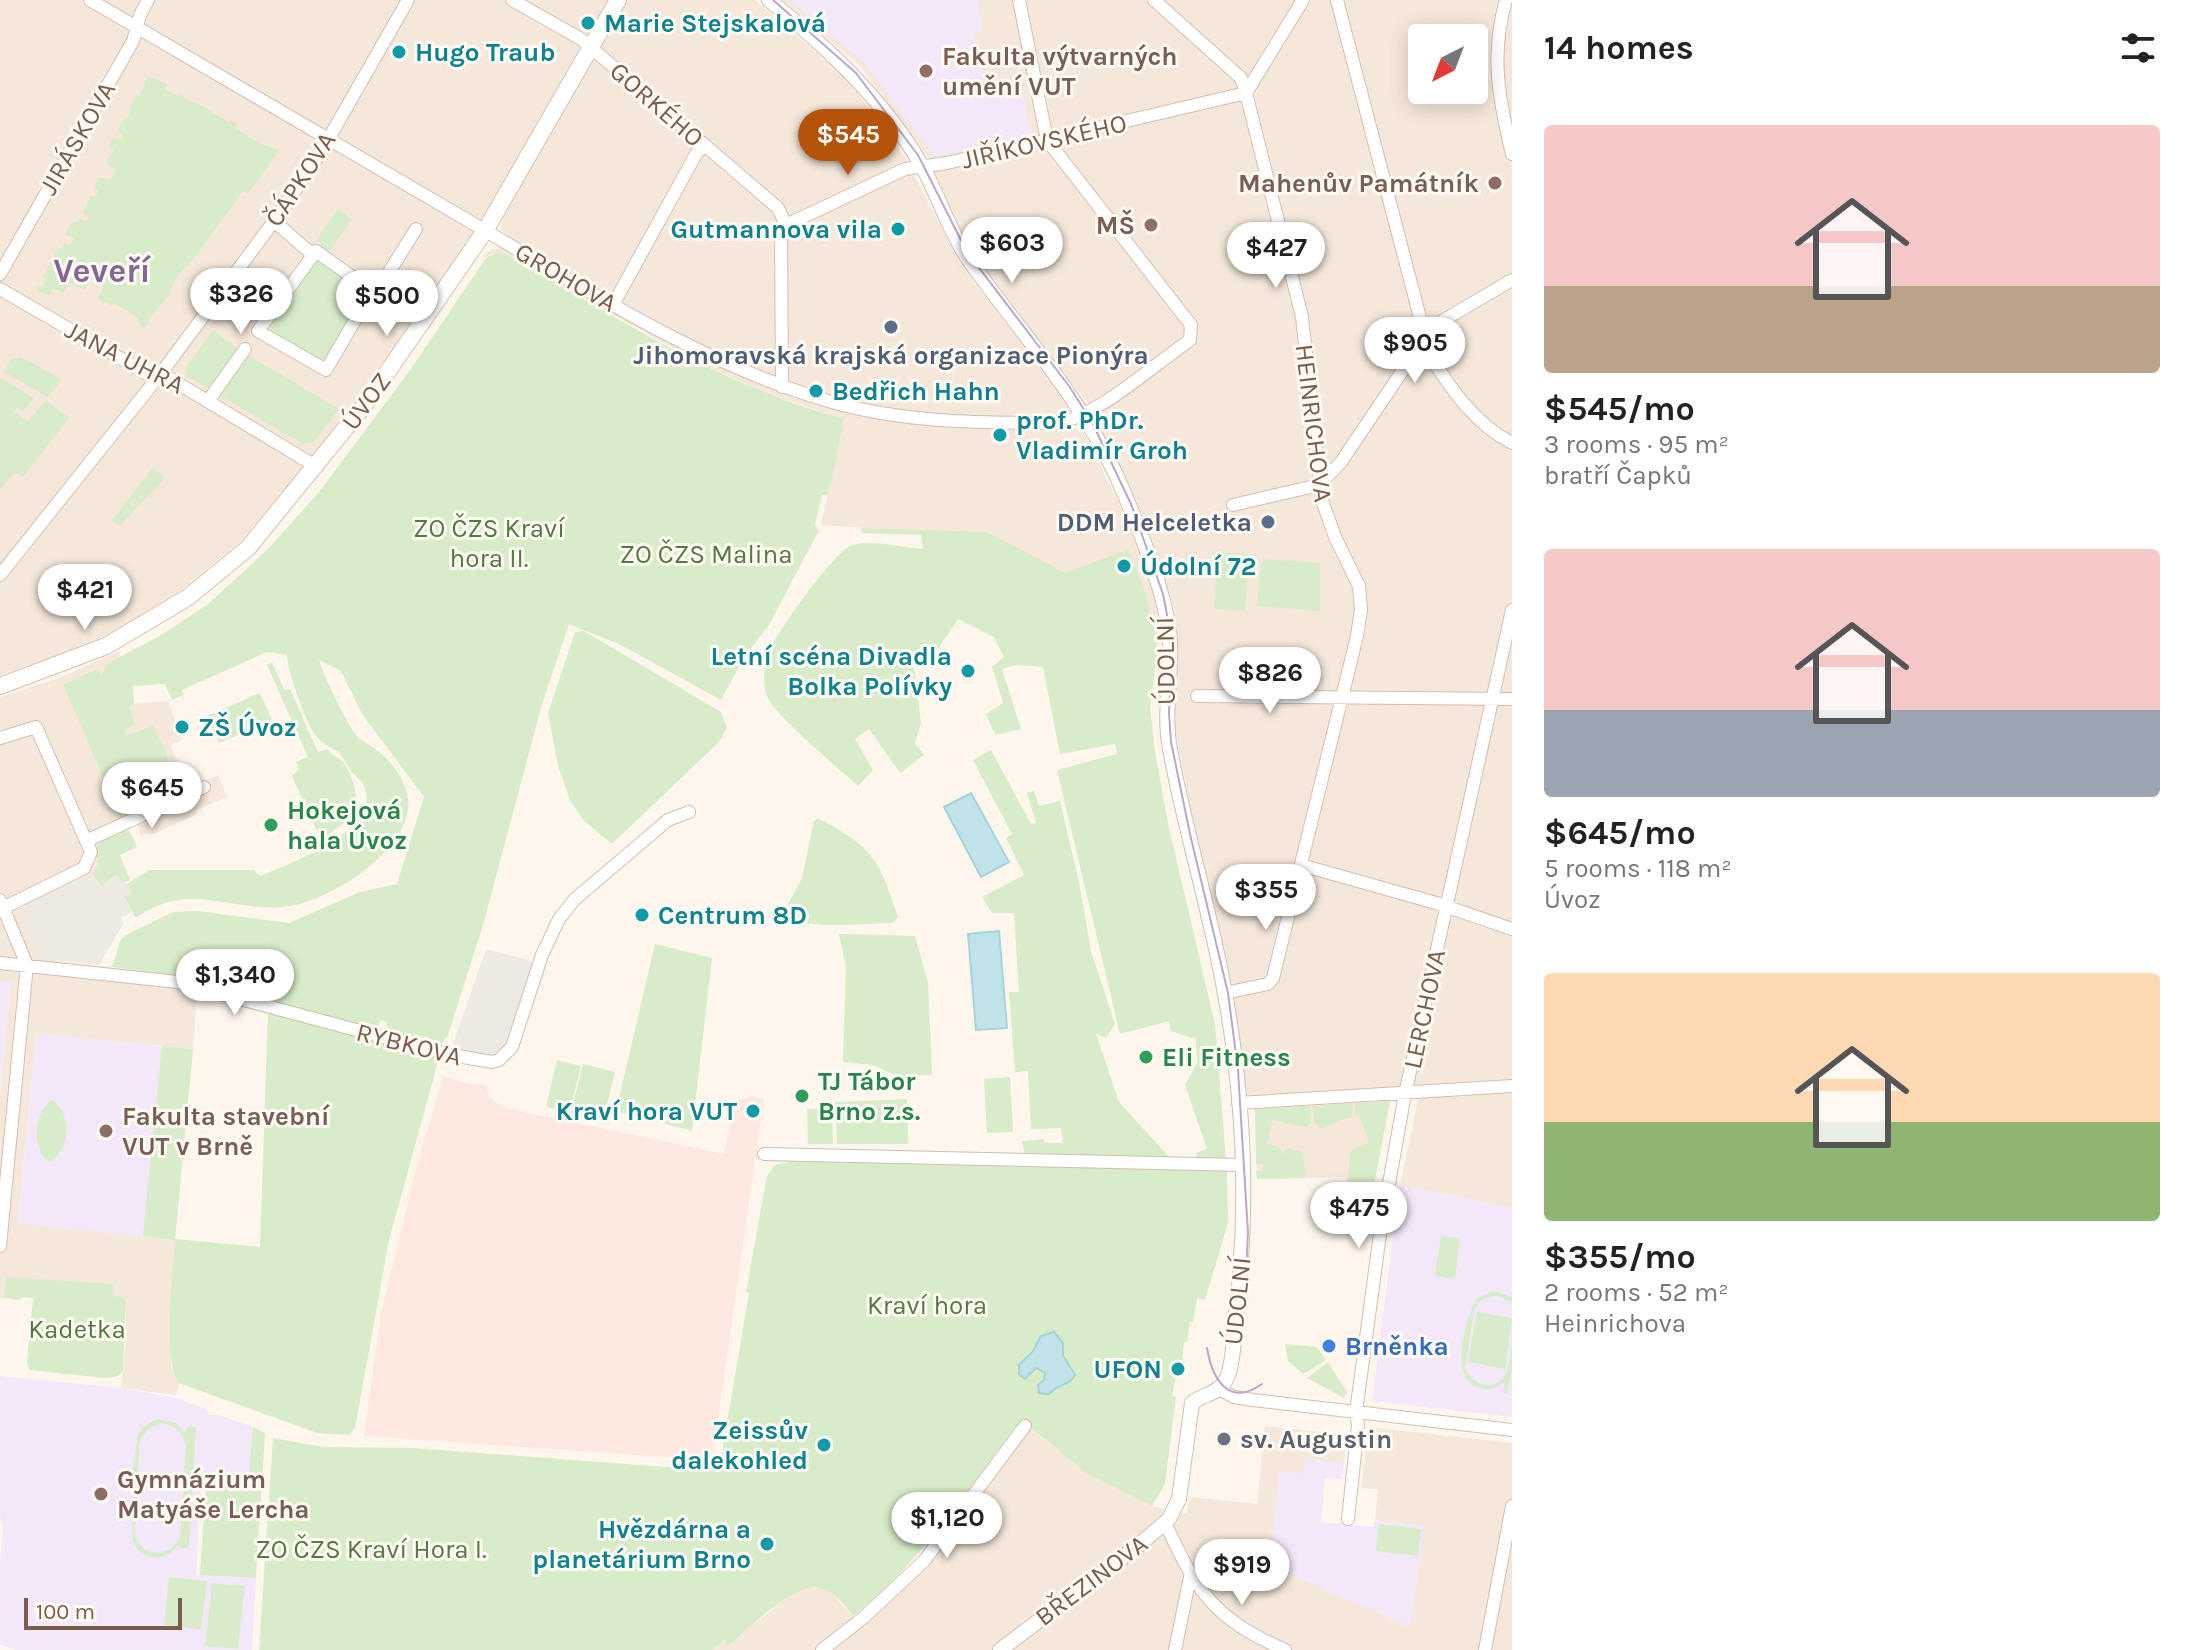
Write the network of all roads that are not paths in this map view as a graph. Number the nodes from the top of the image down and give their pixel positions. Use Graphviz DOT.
graph roads {
  1 [pos="90,0"];
  2 [pos="148,0"];
  3 [pos="408,0"];
  4 [pos="512,0"];
  5 [pos="618,0"];
  6 [pos="769,0"];
  7 [pos="1019,0"];
  8 [pos="1154,0"];
  9 [pos="1303,0"];
  10 [pos="1337,0"];
  11 [pos="1506,0"];
  12 [pos="136,28"];
  13 [pos="591,47"];
  14 [pos="1246,93"];
  15 [pos="328,139"];
  16 [pos="1047,140"];
  17 [pos="704,145"];
  18 [pos="1512,154"];
  19 [pos="922,167"];
  20 [pos="274,221"];
  21 [pos="786,225"];
  22 [pos="416,229"];
  23 [pos="485,231"];
  24 [pos="313,255"];
  25 [pos="0,274"];
  26 [pos="1512,280"];
  27 [pos="0,289"];
  28 [pos="372,291"];
  29 [pos="613,305"];
  30 [pos="1424,339"];
  31 [pos="251,340"];
  32 [pos="159,376"];
  33 [pos="782,387"];
  34 [pos="208,401"];
  35 [pos="1084,414"];
  36 [pos="1512,443"];
  37 [pos="317,467"];
  38 [pos="1319,485"];
  39 [pos="1233,505"];
  40 [pos="0,575"];
  41 [pos="1512,610"];
  42 [pos="0,686"];
  43 [pos="1197,696"];
  44 [pos="1342,698"];
  45 [pos="1491,698"];
  46 [pos="1512,699"];
  47 [pos="0,738"];
  48 [pos="204,787"];
  49 [pos="689,812"];
  50 [pos="86,841"];
  51 [pos="1301,865"];
  52 [pos="2,904"];
  53 [pos="1446,906"];
  54 [pos="1512,929"];
  55 [pos="0,963"];
  56 [pos="27,965"];
  57 [pos="1225,993"];
  58 [pos="1512,1086"];
  59 [pos="1405,1094"];
  60 [pos="1238,1103"];
  61 [pos="764,1154"];
  62 [pos="1242,1165"];
  63 [pos="0,1246"];
  64 [pos="1218,1389"];
  65 [pos="1356,1412"];
  66 [pos="1025,1426"];
  67 [pos="1512,1430"];
  68 [pos="1512,1506"];
  69 [pos="1348,1519"];
  70 [pos="1165,1523"];
  71 [pos="1190,1577"];
  72 [pos="822,1650"];
  73 [pos="1000,1650"];
  74 [pos="1175,1650"];
  75 [pos="1285,1650"];
  76 [pos="1485,1650"];
  1 -- 12 [label="street, GROHOVA"];
  2 -- 12 [label="street, JIRÁSKOVA"];
  3 -- 15 [label="street, ČÁPKOVA"];
  4 -- 13 [label="street, GORKÉHO"];
  5 -- 13 [label="main road, ÚVOZ"];
  6 -- 19 [label="street, ÚDOLNÍ"];
  7 -- 16 [label="street"];
  8 -- 14 [label="street"];
  9 -- 14 [label="street"];
  10 -- 30 [label="street"];
  11 -- 18 [label="street"];
  12 -- 15 [label="street, GROHOVA"];
  12 -- 25 [label="street, JIRÁSKOVA"];
  13 -- 17 [label="street, GORKÉHO"];
  13 -- 23 [label="main road, ÚVOZ"];
  14 -- 16 [label="street, JIŘÍKOVSKÉHO"];
  14 -- 38 [label="street, HEINRICHOVA"];
  15 -- 20 [label="street, ČÁPKOVA"];
  15 -- 23 [label="street, GROHOVA"];
  16 -- 19 [label="street, JIŘÍKOVSKÉHO"];
  16 -- 35 [label="street"];
  17 -- 21 [label="street, GORKÉHO"];
  17 -- 29 [label="street"];
  19 -- 21 [label="street, JIŘÍKOVSKÉHO"];
  19 -- 35 [label="street, ÚDOLNÍ"];
  20 -- 24 [label="street"];
  20 -- 32 [label="street, ČÁPKOVA"];
  21 -- 33 [label="street"];
  22 -- 28 [label="street"];
  23 -- 29 [label="street, GROHOVA"];
  23 -- 37 [label="main road, ÚVOZ"];
  24 -- 28 [label="street"];
  24 -- 31 [label="street, JANA UHRA"];
  26 -- 30 [label="street"];
  27 -- 32 [label="street, JANA UHRA"];
  28 -- 31 [label="street"];
  29 -- 33 [label="street, GROHOVA"];
  30 -- 36 [label="street"];
  30 -- 38 [label="street"];
  31 -- 34 [label="street, JANA UHRA"];
  32 -- 34 [label="street, JANA UHRA"];
  32 -- 40 [label="street, ČÁPKOVA"];
  33 -- 35 [label="street, GROHOVA"];
  34 -- 37 [label="street, JANA UHRA"];
  35 -- 57 [label="street, ÚDOLNÍ"];
  37 -- 42 [label="main road, ÚVOZ"];
  38 -- 39 [label="street"];
  38 -- 44 [label="street, HEINRICHOVA"];
  41 -- 45 [label="street, LERCHOVA"];
  43 -- 44 [label="street"];
  44 -- 45 [label="street"];
  44 -- 51 [label="street, HEINRICHOVA"];
  45 -- 46 [label="street"];
  45 -- 53 [label="street, LERCHOVA"];
  47 -- 50 [label="street"];
  48 -- 50 [label="street"];
  49 -- 56 [label="street, RYBKOVA"];
  50 -- 52 [label="street"];
  51 -- 53 [label="street"];
  51 -- 57 [label="street, HEINRICHOVA"];
  52 -- 56 [label="street"];
  53 -- 54 [label="street"];
  53 -- 59 [label="street, LERCHOVA"];
  55 -- 56 [label="street, RYBKOVA"];
  56 -- 63 [label="street"];
  57 -- 60 [label="street, ÚDOLNÍ"];
  58 -- 59 [label="street"];
  59 -- 60 [label="street"];
  59 -- 65 [label="street, LERCHOVA"];
  60 -- 62 [label="street, ÚDOLNÍ"];
  61 -- 62 [label="street"];
  62 -- 64 [label="street, ÚDOLNÍ"];
  64 -- 65 [label="street"];
  64 -- 70 [label="street, BŘEZINOVA"];
  65 -- 67 [label="street"];
  65 -- 69 [label="street, LERCHOVA"];
  66 -- 72 [label="street"];
  68 -- 76 [label="street"];
  70 -- 71 [label="street"];
  70 -- 73 [label="street, BŘEZINOVA"];
  71 -- 74 [label="street"];
  71 -- 75 [label="street"];
}
